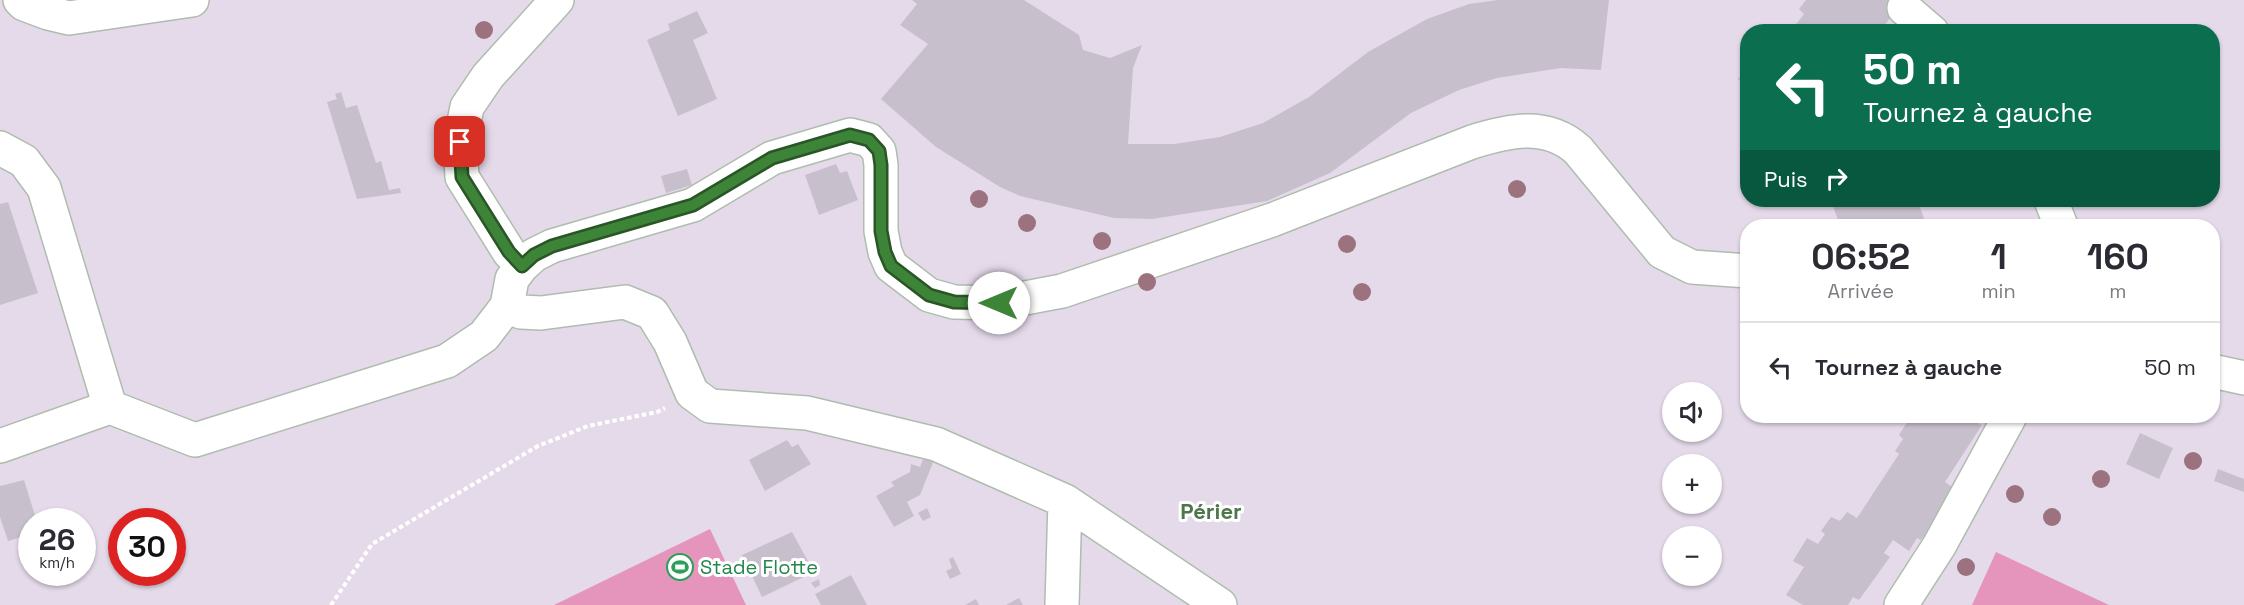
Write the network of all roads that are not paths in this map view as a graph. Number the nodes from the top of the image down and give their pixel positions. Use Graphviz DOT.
graph roads {
  1 [pos="20,0"];
  2 [pos="192,0"];
  3 [pos="557,0"];
  4 [pos="1905,8"];
  5 [pos="1923,24"];
  6 [pos="0,148"];
  7 [pos="522,266"];
  8 [pos="1740,270"];
  9 [pos="507,306"];
  10 [pos="2220,373"];
  11 [pos="2244,378"];
  12 [pos="110,407"];
  13 [pos="2006,423"];
  14 [pos="0,446"];
  15 [pos="1065,501"];
  16 [pos="1062,605"];
  17 [pos="1220,605"];
  18 [pos="1901,605"];
  1 -- 2 [label="street"];
  3 -- 7 [label="street"];
  4 -- 5 [label="street"];
  6 -- 12 [label="street"];
  7 -- 8 [label="street"];
  7 -- 9 [label="street"];
  9 -- 12 [label="street"];
  9 -- 15 [label="street"];
  10 -- 11 [label="street"];
  12 -- 14 [label="street"];
  13 -- 18 [label="street"];
  15 -- 16 [label="street"];
  15 -- 17 [label="street"];
}
